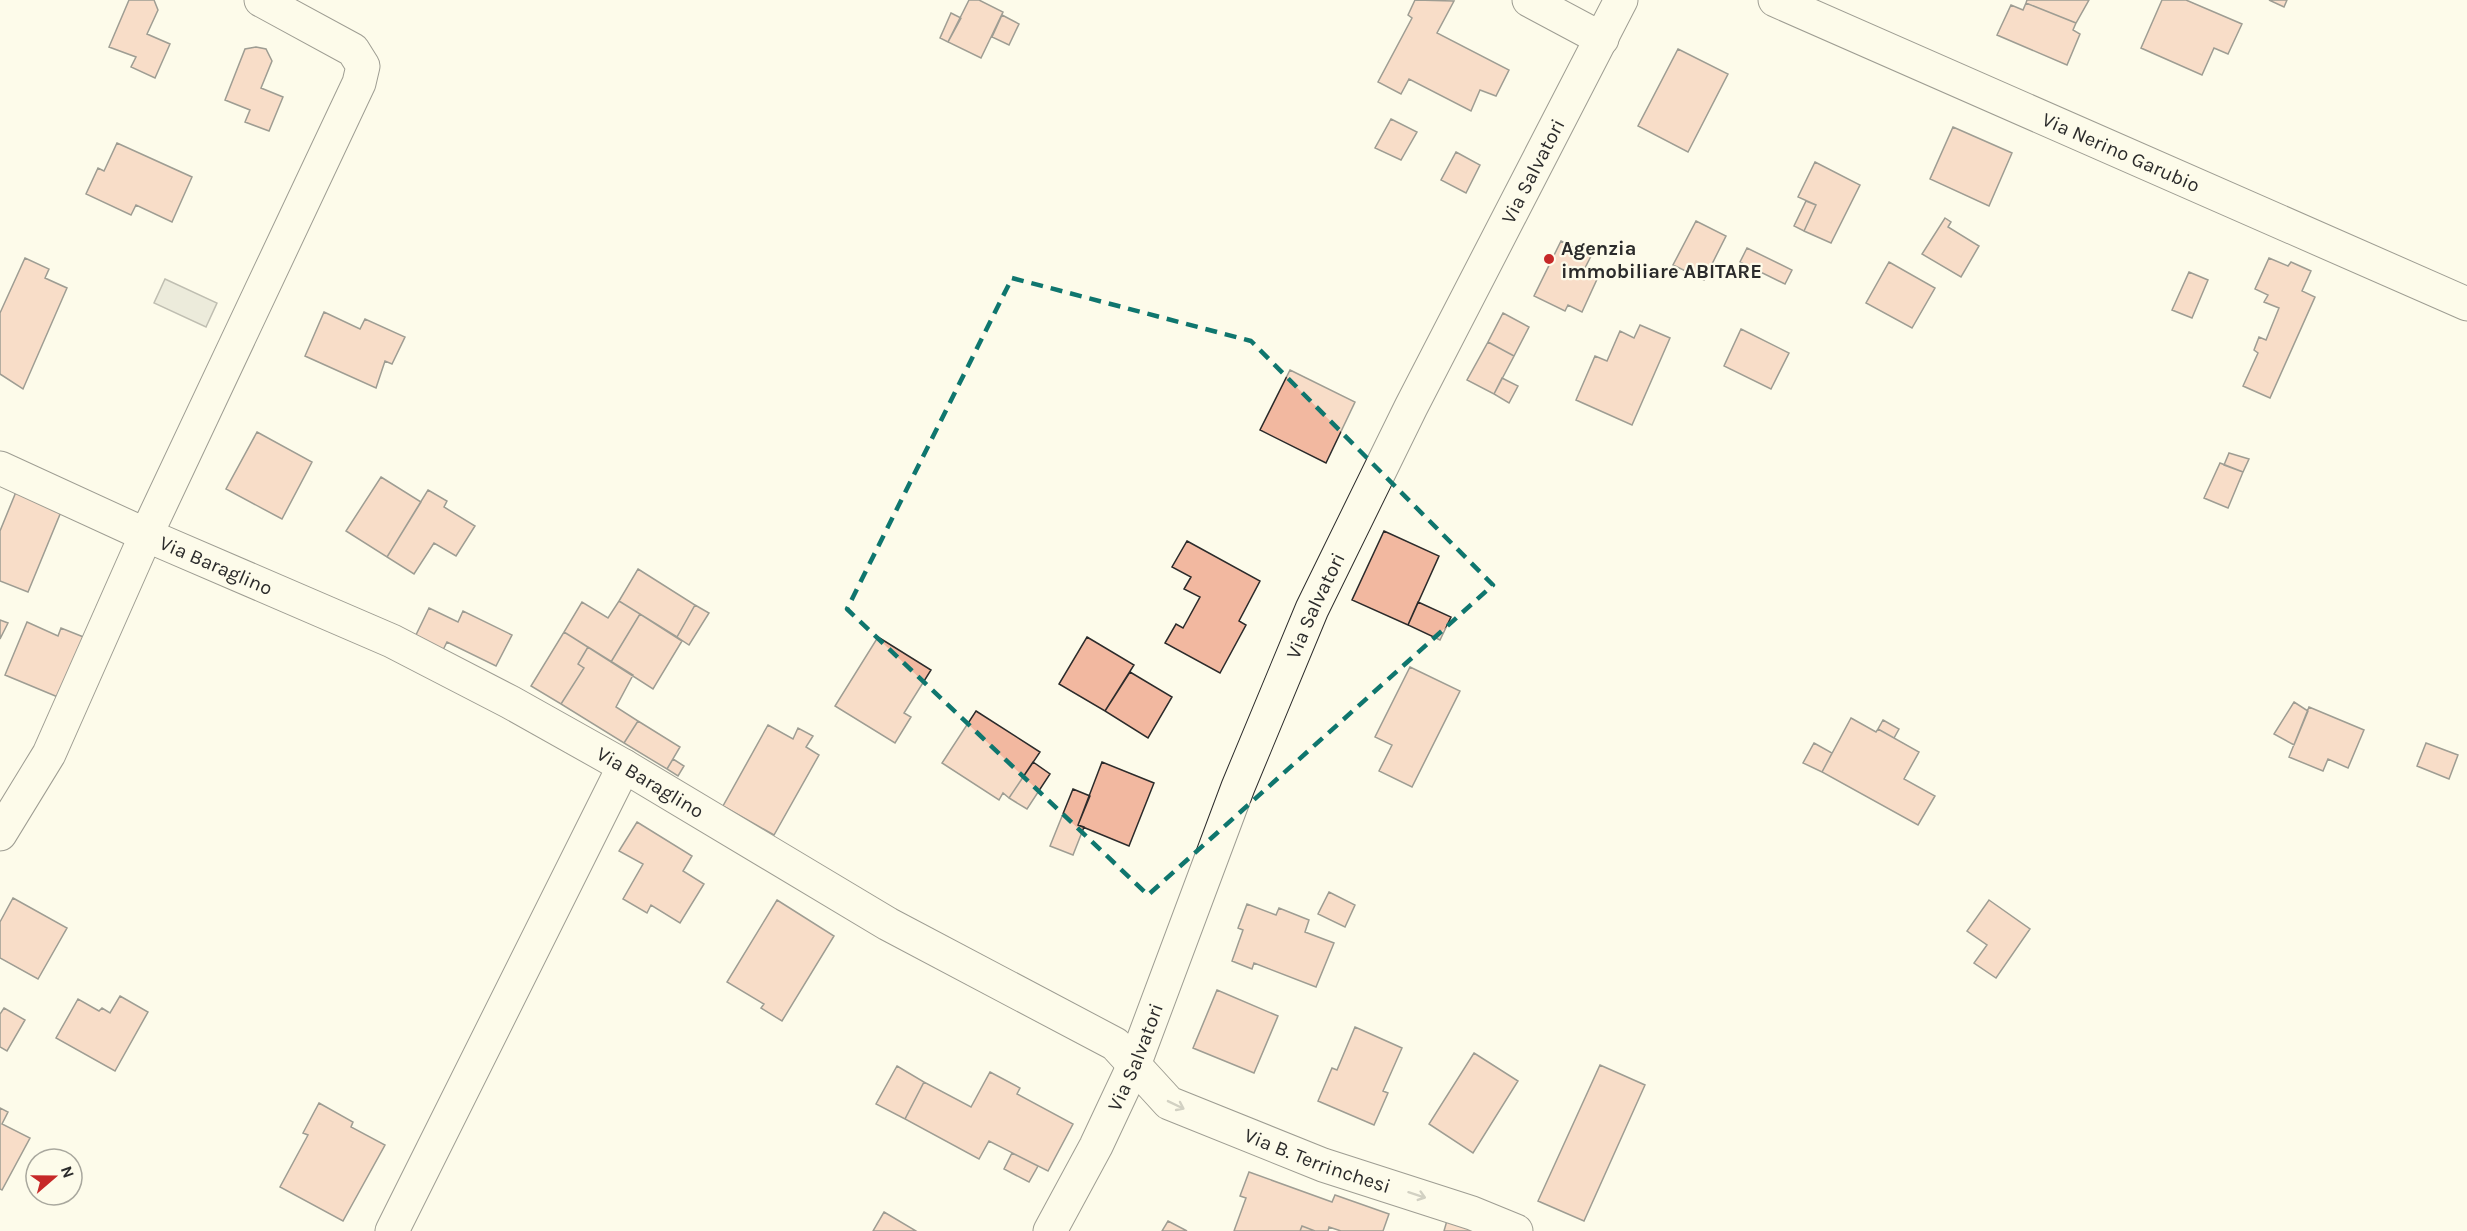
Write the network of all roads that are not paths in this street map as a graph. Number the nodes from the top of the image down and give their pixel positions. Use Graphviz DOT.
graph roads {
  1 [pos="261,0"];
  2 [pos="1529,0"];
  3 [pos="1621,0"];
  4 [pos="1775,0"];
  5 [pos="1602,39"];
  6 [pos="2467,304"];
  7 [pos="0,468"];
  8 [pos="146,535"];
  9 [pos="624,766"];
  10 [pos="0,834"];
  11 [pos="1134,1065"];
  12 [pos="392,1231"];
  13 [pos="1050,1231"];
  14 [pos="1516,1231"];
  1 -- 8 [label="street, Via Baraglino"];
  2 -- 5 [label="street"];
  3 -- 5 [label="street, Via Salvatori"];
  4 -- 6 [label="street, Via Nerino Garubio"];
  5 -- 11 [label="street, Via Salvatori"];
  7 -- 8 [label="street, Via Baraglino"];
  8 -- 9 [label="street, Via Baraglino"];
  8 -- 10 [label="street, Via Baraglino"];
  9 -- 11 [label="street, Via Baraglino"];
  9 -- 12 [label="street"];
  11 -- 13 [label="street, Via Salvatori"];
  11 -- 14 [label="street, Via B. Terrinchesi, one-way"];
}
